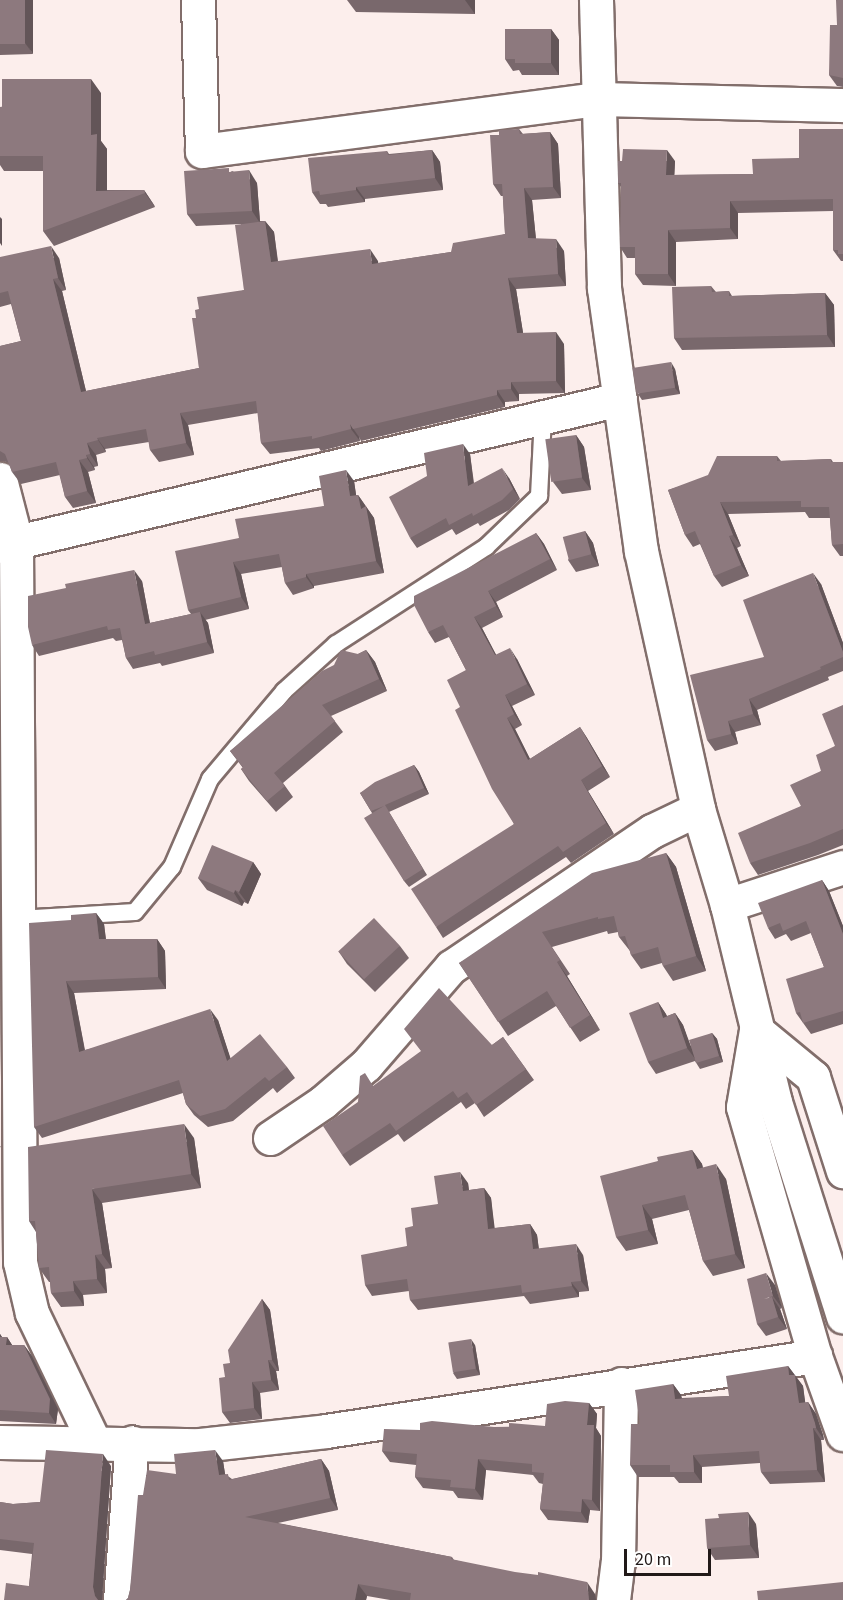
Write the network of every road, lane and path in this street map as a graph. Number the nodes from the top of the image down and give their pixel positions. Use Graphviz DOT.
graph roads {
  1 [pos="198,0"];
  2 [pos="596,0"];
  3 [pos="597,99"];
  4 [pos="843,105"];
  5 [pos="620,399"];
  6 [pos="543,416"];
  7 [pos="0,479"];
  8 [pos="8,543"];
  9 [pos="698,809"];
  10 [pos="843,867"];
  11 [pos="727,905"];
  12 [pos="18,919"];
  13 [pos="756,1030"];
  14 [pos="270,1138"];
  15 [pos="843,1171"];
  16 [pos="10,1258"];
  17 [pos="843,1316"];
  18 [pos="815,1356"];
  19 [pos="621,1384"];
  20 [pos="843,1434"];
  21 [pos="0,1442"];
  22 [pos="94,1442"];
  23 [pos="132,1442"];
  24 [pos="120,1600"];
  25 [pos="613,1600"];
  1 -- 3 [label="street"];
  2 -- 3 [label="street"];
  3 -- 4 [label="street"];
  3 -- 5 [label="street"];
  5 -- 6 [label="street"];
  5 -- 9 [label="street"];
  6 -- 8 [label="street"];
  6 -- 12 [label="lane"];
  7 -- 8 [label="street"];
  8 -- 12 [label="street"];
  9 -- 11 [label="street"];
  9 -- 14 [label="street"];
  10 -- 11 [label="street"];
  11 -- 13 [label="street"];
  12 -- 16 [label="street"];
  13 -- 15 [label="street"];
  13 -- 17 [label="street"];
  13 -- 18 [label="street"];
  16 -- 22 [label="street"];
  18 -- 19 [label="street"];
  18 -- 20 [label="street"];
  19 -- 23 [label="street"];
  19 -- 25 [label="street"];
  21 -- 22 [label="street"];
  22 -- 23 [label="street"];
  23 -- 24 [label="street"];
}
